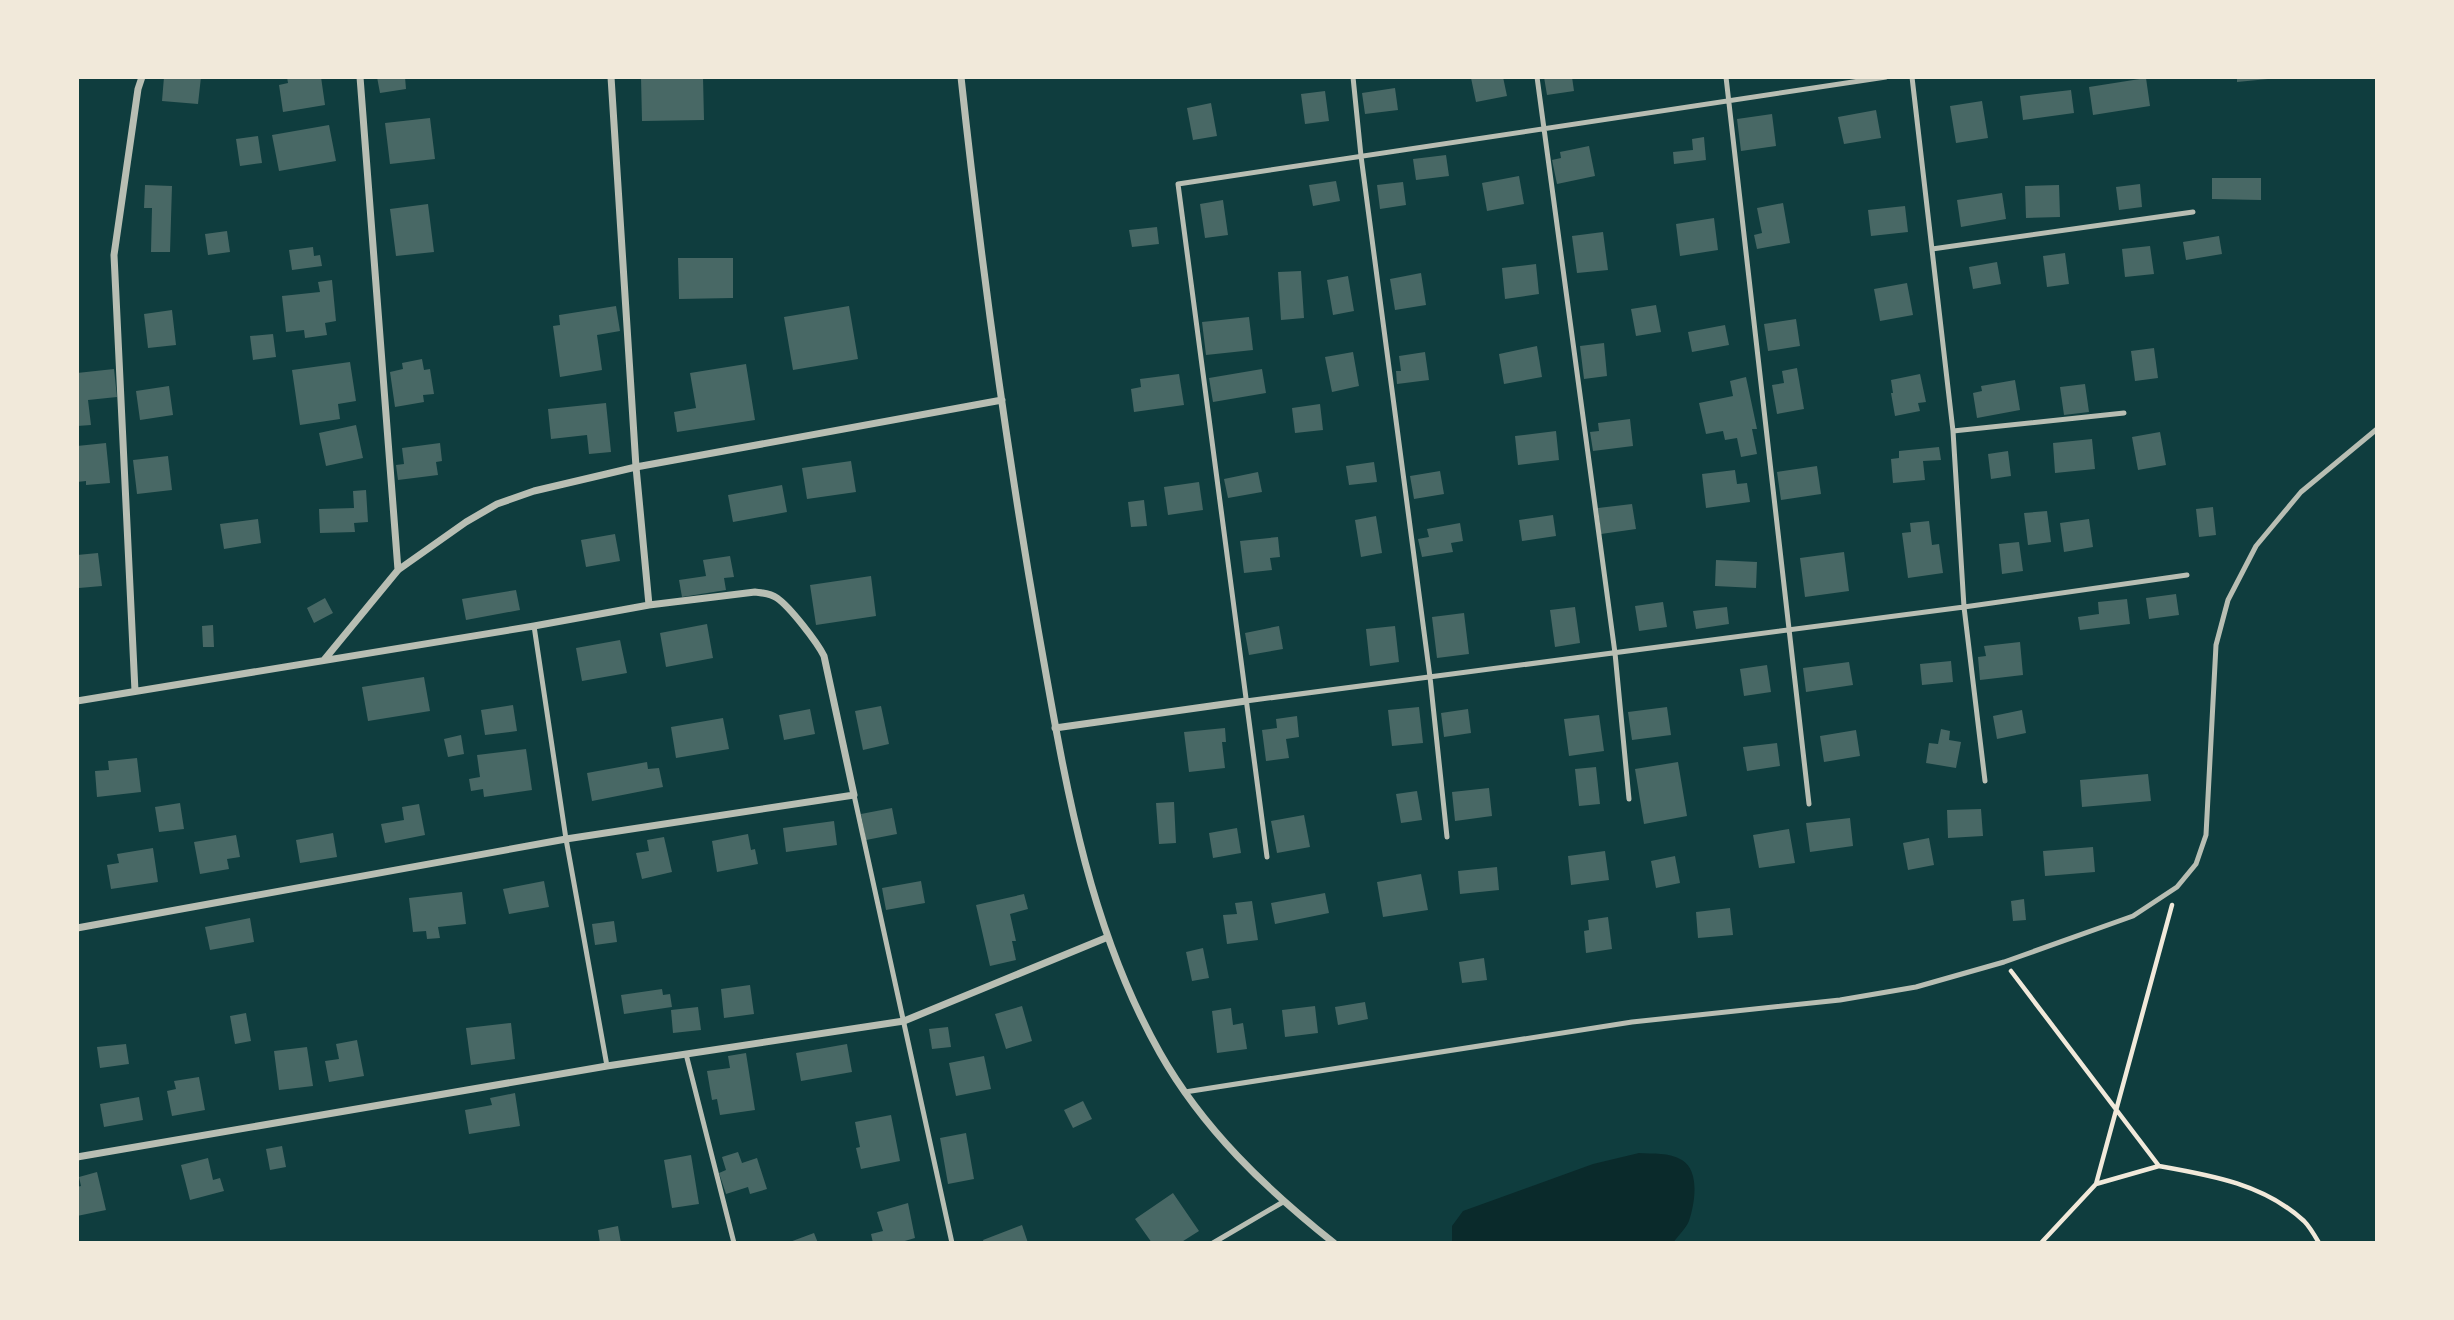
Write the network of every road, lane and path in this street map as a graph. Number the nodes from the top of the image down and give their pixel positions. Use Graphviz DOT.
graph roads {
  1 [pos="142,77"];
  2 [pos="360,77"];
  3 [pos="611,77"];
  4 [pos="961,77"];
  5 [pos="1353,77"];
  6 [pos="1537,77"];
  7 [pos="1726,77"];
  8 [pos="1886,77"];
  9 [pos="1912,77"];
  10 [pos="1729,101"];
  11 [pos="1545,128"];
  12 [pos="1361,156"];
  13 [pos="2193,212"];
  14 [pos="1932,249"];
  15 [pos="1002,400"];
  16 [pos="2124,413"];
  17 [pos="2377,429"];
  18 [pos="1953,431"];
  19 [pos="636,467"];
  20 [pos="398,570"];
  21 [pos="2188,575"];
  22 [pos="649,605"];
  23 [pos="1964,607"];
  24 [pos="534,626"];
  25 [pos="1790,629"];
  26 [pos="1615,653"];
  27 [pos="323,660"];
  28 [pos="1430,677"];
  29 [pos="135,691"];
  30 [pos="77,701"];
  31 [pos="1246,701"];
  32 [pos="1055,727"];
  33 [pos="1985,781"];
  34 [pos="854,795"];
  35 [pos="1629,799"];
  36 [pos="1809,804"];
  37 [pos="1447,837"];
  38 [pos="566,839"];
  39 [pos="1267,857"];
  40 [pos="2177,887"];
  41 [pos="77,928"];
  42 [pos="1108,937"];
  43 [pos="2004,962"];
  44 [pos="904,1021"];
  45 [pos="686,1054"];
  46 [pos="607,1066"];
  47 [pos="1184,1092"];
  48 [pos="2116,1109"];
  49 [pos="77,1157"];
  50 [pos="2158,1166"];
  51 [pos="2096,1184"];
  52 [pos="1283,1202"];
  53 [pos="734,1243"];
  54 [pos="952,1243"];
  55 [pos="1213,1243"];
  56 [pos="1334,1243"];
  57 [pos="2041,1243"];
  58 [pos="2319,1243"];
  1 -- 29 [label="street"];
  2 -- 20 [label="street"];
  3 -- 19 [label="street"];
  4 -- 15 [label="street"];
  5 -- 12 [label="lane"];
  6 -- 11 [label="lane"];
  7 -- 10 [label="lane"];
  8 -- 10 [label="lane"];
  9 -- 14 [label="lane"];
  10 -- 11 [label="lane"];
  10 -- 25 [label="lane"];
  11 -- 12 [label="lane"];
  11 -- 26 [label="lane"];
  12 -- 28 [label="lane"];
  12 -- 31 [label="lane"];
  13 -- 14 [label="lane"];
  14 -- 18 [label="lane"];
  15 -- 19 [label="street"];
  15 -- 32 [label="street"];
  16 -- 18 [label="lane"];
  17 -- 40 [label="lane"];
  18 -- 23 [label="lane"];
  19 -- 20 [label="street"];
  19 -- 22 [label="street"];
  20 -- 27 [label="street"];
  21 -- 23 [label="lane"];
  22 -- 24 [label="street"];
  22 -- 34 [label="street"];
  23 -- 25 [label="lane"];
  23 -- 33 [label="lane"];
  24 -- 27 [label="street"];
  24 -- 38 [label="lane"];
  25 -- 26 [label="lane"];
  25 -- 36 [label="lane"];
  26 -- 28 [label="lane"];
  26 -- 35 [label="lane"];
  27 -- 29 [label="street"];
  28 -- 31 [label="lane"];
  28 -- 37 [label="lane"];
  29 -- 30 [label="street"];
  31 -- 32 [label="street"];
  31 -- 39 [label="lane"];
  32 -- 42 [label="street"];
  34 -- 38 [label="street"];
  34 -- 44 [label="lane"];
  38 -- 41 [label="street"];
  38 -- 46 [label="lane"];
  40 -- 43 [label="lane"];
  40 -- 48 [label="path"];
  42 -- 44 [label="street"];
  42 -- 47 [label="street"];
  43 -- 47 [label="lane"];
  43 -- 48 [label="path"];
  44 -- 45 [label="street"];
  44 -- 54 [label="lane"];
  45 -- 46 [label="street"];
  45 -- 53 [label="lane"];
  46 -- 49 [label="street"];
  47 -- 52 [label="street"];
  48 -- 50 [label="path"];
  48 -- 51 [label="path"];
  50 -- 51 [label="path"];
  50 -- 58 [label="path"];
  51 -- 57 [label="path"];
  52 -- 55 [label="lane"];
  52 -- 56 [label="street"];
}
